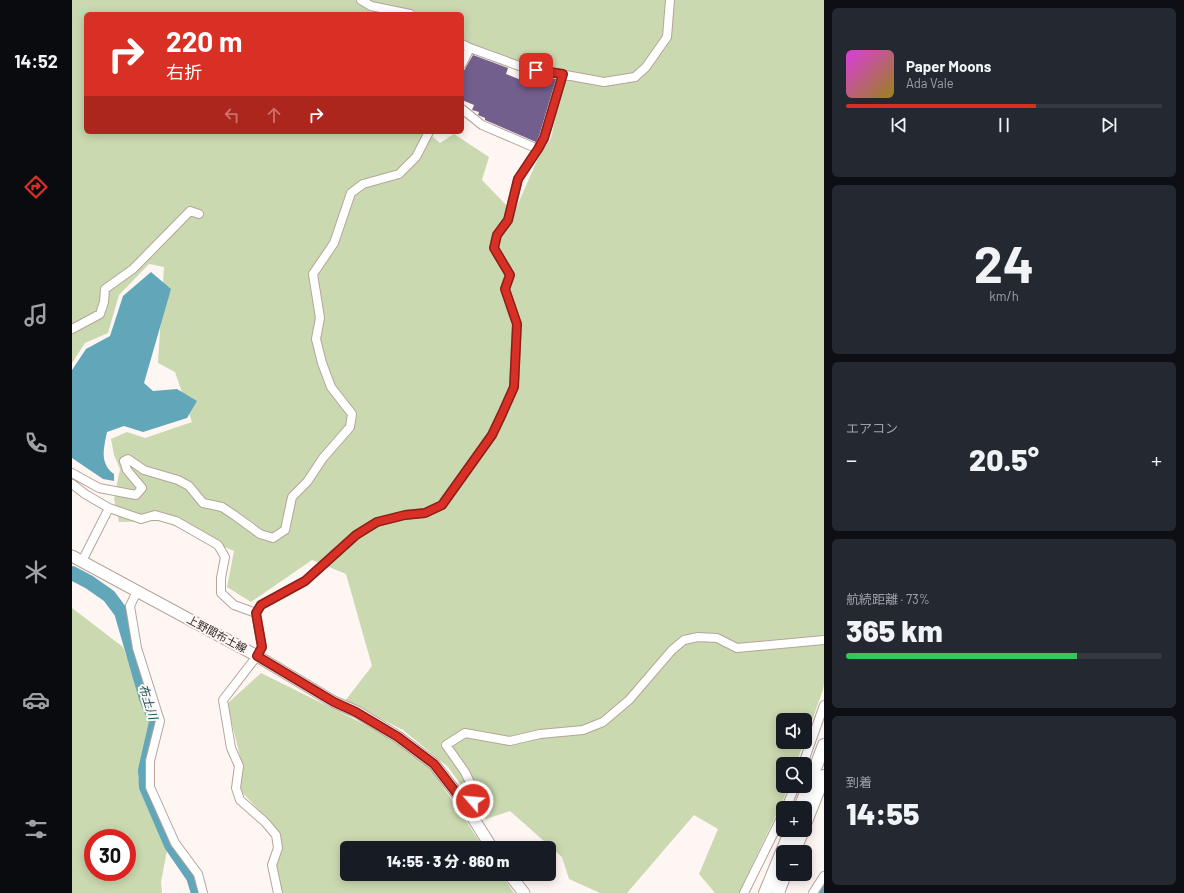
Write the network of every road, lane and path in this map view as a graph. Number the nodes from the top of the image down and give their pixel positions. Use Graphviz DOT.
graph roads {
  1 [pos="361,0"];
  2 [pos="670,0"];
  3 [pos="400,12"];
  4 [pos="464,45"];
  5 [pos="470,48"];
  6 [pos="464,60"];
  7 [pos="563,74"];
  8 [pos="464,111"];
  9 [pos="428,134"];
  10 [pos="538,149"];
  11 [pos="199,214"];
  12 [pos="72,329"];
  13 [pos="72,473"];
  14 [pos="72,484"];
  15 [pos="109,508"];
  16 [pos="77,559"];
  17 [pos="137,591"];
  18 [pos="256,613"];
  19 [pos="824,640"];
  20 [pos="257,656"];
  21 [pos="824,705"];
  22 [pos="824,745"];
  23 [pos="805,757"];
  24 [pos="824,776"];
  25 [pos="461,799"];
  26 [pos="803,801"];
  27 [pos="812,806"];
  28 [pos="776,828"];
  29 [pos="788,837"];
  30 [pos="488,841"];
  31 [pos="824,876"];
  32 [pos="515,881"];
  33 [pos="782,881"];
  34 [pos="203,893"];
  35 [pos="278,893"];
  36 [pos="524,893"];
  37 [pos="744,893"];
  38 [pos="765,893"];
  39 [pos="778,893"];
  40 [pos="814,893"];
  1 -- 3 [label="street"];
  2 -- 7 [label="street"];
  4 -- 5 [label="street"];
  5 -- 6 [label="street"];
  5 -- 7 [label="street"];
  7 -- 10 [label="street"];
  8 -- 10 [label="street"];
  9 -- 13 [label="street"];
  10 -- 18 [label="street"];
  11 -- 12 [label="street"];
  14 -- 15 [label="street"];
  15 -- 16 [label="street"];
  15 -- 18 [label="street"];
  16 -- 17 [label="main road, 上野間布土線"];
  17 -- 20 [label="main road, 上野間布土線"];
  17 -- 34 [label="street"];
  18 -- 20 [label="street"];
  19 -- 25 [label="street"];
  20 -- 25 [label="main road, 上野間布土線"];
  20 -- 35 [label="street"];
  21 -- 23 [label="street"];
  22 -- 26 [label="highway"];
  24 -- 27 [label="highway"];
  25 -- 30 [label="main road, 上野間布土線"];
  28 -- 37 [label="street"];
  29 -- 38 [label="highway"];
  31 -- 40 [label="street"];
  32 -- 36 [label="main road"];
  33 -- 39 [label="highway"];
}
